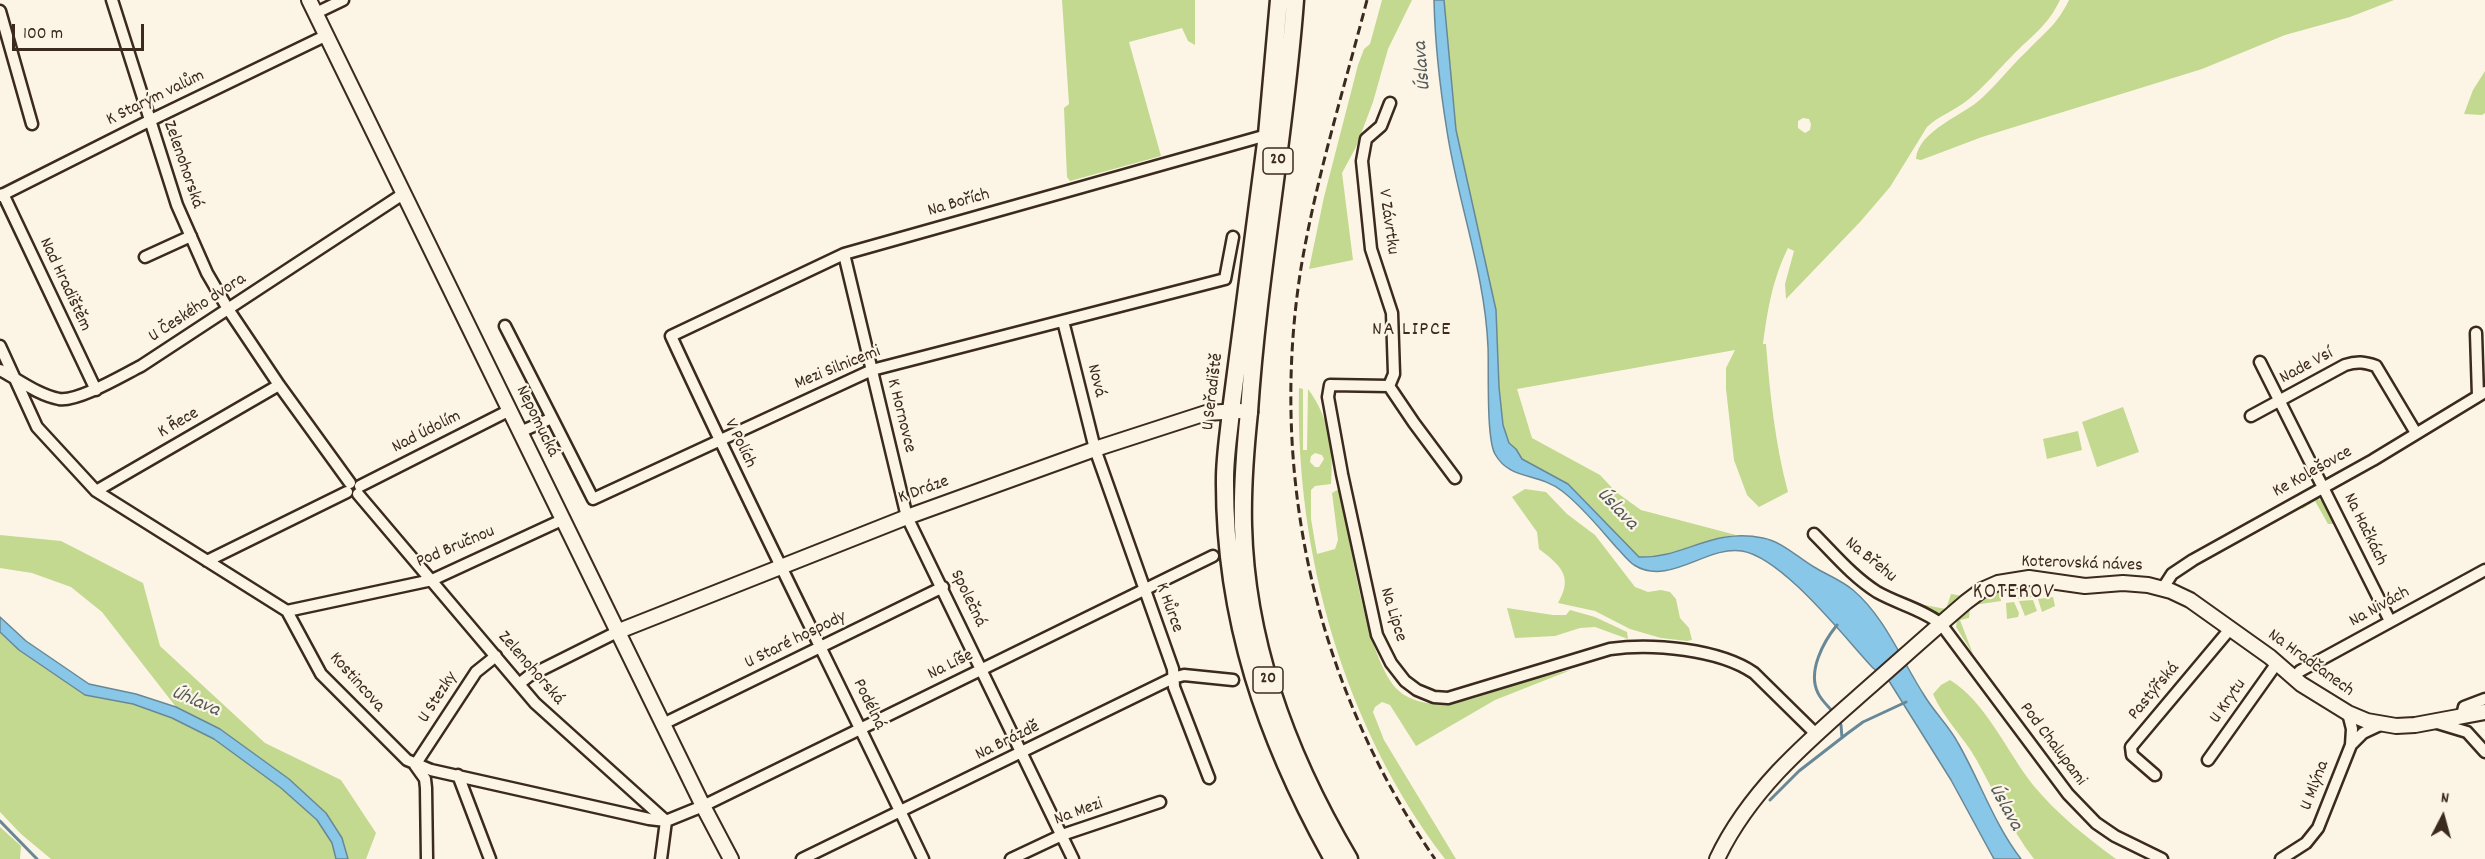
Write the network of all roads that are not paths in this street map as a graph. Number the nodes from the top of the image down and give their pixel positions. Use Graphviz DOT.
graph roads {
  1 [pos="112,0"];
  2 [pos="309,0"];
  3 [pos="343,0"];
  4 [pos="1279,0"];
  5 [pos="1294,0"];
  6 [pos="0,11"];
  7 [pos="316,13"];
  8 [pos="327,35"];
  9 [pos="1390,103"];
  10 [pos="149,120"];
  11 [pos="32,124"];
  12 [pos="1267,135"];
  13 [pos="403,194"];
  14 [pos="1,195"];
  15 [pos="191,236"];
  16 [pos="1233,237"];
  17 [pos="844,254"];
  18 [pos="145,257"];
  19 [pos="228,309"];
  20 [pos="1063,321"];
  21 [pos="505,326"];
  22 [pos="2476,333"];
  23 [pos="671,336"];
  24 [pos="0,346"];
  25 [pos="2260,362"];
  26 [pos="0,370"];
  27 [pos="872,370"];
  28 [pos="15,378"];
  29 [pos="279,385"];
  30 [pos="1389,386"];
  31 [pos="96,390"];
  32 [pos="2483,394"];
  33 [pos="2279,400"];
  34 [pos="510,410"];
  35 [pos="1231,411"];
  36 [pos="1249,412"];
  37 [pos="2251,416"];
  38 [pos="552,418"];
  39 [pos="520,432"];
  40 [pos="2416,434"];
  41 [pos="719,440"];
  42 [pos="1095,449"];
  43 [pos="1455,478"];
  44 [pos="2323,485"];
  45 [pos="354,489"];
  46 [pos="96,491"];
  47 [pos="907,517"];
  48 [pos="564,519"];
  49 [pos="1814,534"];
  50 [pos="1213,556"];
  51 [pos="207,561"];
  52 [pos="780,566"];
  53 [pos="2485,570"];
  54 [pos="432,580"];
  55 [pos="943,587"];
  56 [pos="2163,588"];
  57 [pos="1144,591"];
  58 [pos="288,611"];
  59 [pos="2390,621"];
  60 [pos="1941,624"];
  61 [pos="2230,628"];
  62 [pos="619,631"];
  63 [pos="820,647"];
  64 [pos="496,656"];
  65 [pos="2277,663"];
  66 [pos="982,670"];
  67 [pos="1173,678"];
  68 [pos="2293,678"];
  69 [pos="1233,680"];
  70 [pos="519,684"];
  71 [pos="2485,699"];
  72 [pos="2485,712"];
  73 [pos="2348,713"];
  74 [pos="2462,716"];
  75 [pos="2434,722"];
  76 [pos="663,724"];
  77 [pos="2380,725"];
  78 [pos="861,728"];
  79 [pos="1816,734"];
  80 [pos="2351,745"];
  81 [pos="2485,752"];
  82 [pos="1023,753"];
  83 [pos="2208,760"];
  84 [pos="415,765"];
  85 [pos="458,775"];
  86 [pos="2155,775"];
  87 [pos="1209,778"];
  88 [pos="1298,779"];
  89 [pos="1160,802"];
  90 [pos="703,806"];
  91 [pos="901,812"];
  92 [pos="666,821"];
  93 [pos="1062,836"];
  94 [pos="427,859"];
  95 [pos="490,859"];
  96 [pos="661,859"];
  97 [pos="731,859"];
  98 [pos="802,859"];
  99 [pos="923,859"];
  100 [pos="1011,859"];
  101 [pos="1074,859"];
  102 [pos="1333,859"];
  103 [pos="1349,859"];
  104 [pos="1717,859"];
  105 [pos="2162,859"];
  106 [pos="2281,859"];
  1 -- 10 [label="street, Zelenohorská"];
  2 -- 7 [label="street, Nepomucká"];
  3 -- 7 [label="street"];
  4 -- 12 [label="main road, U Seřadiště / 20"];
  5 -- 36 [label="main road, U Seřadiště / 20"];
  6 -- 11 [label="street"];
  7 -- 8 [label="street, Nepomucká"];
  8 -- 10 [label="street, K Starým valům"];
  8 -- 13 [label="street, Nepomucká"];
  9 -- 30 [label="street, V Závrtku"];
  10 -- 14 [label="street, K Starým valům"];
  10 -- 15 [label="street, Zelenohorská"];
  12 -- 17 [label="street, Na Bořích"];
  12 -- 35 [label="main road, U Seřadiště / 20"];
  13 -- 19 [label="street, U Českého dvora"];
  13 -- 34 [label="street, Nepomucká"];
  14 -- 31 [label="street, Nad Hradištěm"];
  15 -- 18 [label="street, Zelenohorská"];
  15 -- 19 [label="street, Zelenohorská"];
  16 -- 20 [label="street, Mezi Silnicemi"];
  17 -- 23 [label="street, Na Bořích"];
  17 -- 27 [label="street, K Hornovce"];
  19 -- 29 [label="street, Zelenohorská"];
  19 -- 31 [label="street, U Českého dvora"];
  20 -- 27 [label="street, Mezi Silnicemi"];
  20 -- 42 [label="street, Nová"];
  21 -- 38 [label="street"];
  22 -- 32 [label="street"];
  23 -- 41 [label="street, V Polích"];
  24 -- 28 [label="street"];
  25 -- 33 [label="street, Na Hačkách"];
  26 -- 28 [label="street, U Českého dvora"];
  27 -- 41 [label="street, Mezi Silnicemi"];
  27 -- 47 [label="street, K Hornovce"];
  28 -- 31 [label="street, U Českého dvora"];
  28 -- 46 [label="street"];
  29 -- 45 [label="street, Zelenohorská"];
  29 -- 46 [label="street, K Řece"];
  30 -- 43 [label="street"];
  30 -- 79 [label="street, Na Lipce"];
  32 -- 40 [label="street, Ke Kolešovce"];
  33 -- 37 [label="street, Nade Vsí"];
  33 -- 40 [label="street, Nade Vsí"];
  33 -- 44 [label="street, Na Hačkách"];
  34 -- 39 [label="street, Nepomucká"];
  34 -- 45 [label="street, Nad Údolím"];
  35 -- 36 [label="street, K Dráze"];
  35 -- 42 [label="street, K Dráze"];
  35 -- 88 [label="main road, U Seřadiště / 20"];
  36 -- 88 [label="main road, U Seřadiště / 20"];
  38 -- 39 [label="street"];
  38 -- 41 [label="street, Mezi Silnicemi"];
  39 -- 48 [label="street, Nepomucká"];
  40 -- 44 [label="street, Ke Kolešovce"];
  41 -- 52 [label="street, V Polích"];
  42 -- 47 [label="street, K Dráze"];
  42 -- 57 [label="street, K Hůrce"];
  44 -- 56 [label="street, Ke Kolešovce"];
  44 -- 59 [label="street, Na Hačkách"];
  45 -- 51 [label="street, Nad Údolím"];
  45 -- 54 [label="street, Zelenohorská"];
  46 -- 51 [label="street"];
  47 -- 52 [label="street, K Dráze"];
  47 -- 55 [label="street, Společná"];
  48 -- 54 [label="street, Pod Bručnou"];
  48 -- 62 [label="street, Nepomucká"];
  49 -- 60 [label="street, Na Břehu"];
  50 -- 57 [label="street, Na Líše"];
  51 -- 58 [label="street"];
  52 -- 62 [label="street, K Dráze"];
  52 -- 63 [label="street, Podélná"];
  53 -- 59 [label="street, Na Nivách"];
  54 -- 58 [label="street, Pod Bručnou"];
  54 -- 64 [label="street, Zelenohorská"];
  55 -- 63 [label="street, U Staré hospody"];
  55 -- 66 [label="street, Společná"];
  56 -- 60 [label="street, Koterovská náves"];
  56 -- 61 [label="street, Na Hradčanech"];
  57 -- 66 [label="street, Na Líše"];
  57 -- 67 [label="street, K Hůrce"];
  58 -- 84 [label="street, Kostincova"];
  59 -- 68 [label="street, Na Nivách"];
  60 -- 79 [label="street, Koterovská náves"];
  60 -- 105 [label="street, Pod Chalupami"];
  61 -- 65 [label="street, Na Hradčanech"];
  61 -- 86 [label="street, Pastýřská"];
  62 -- 70 [label="street"];
  62 -- 76 [label="street, Nepomucká"];
  63 -- 76 [label="street, U Staré hospody"];
  63 -- 78 [label="street, Podélná"];
  64 -- 70 [label="street, Zelenohorská"];
  64 -- 84 [label="street, U Stezky"];
  65 -- 68 [label="street, Na Hradčanech"];
  65 -- 83 [label="street, U Krytu"];
  66 -- 78 [label="street, Na Líše"];
  66 -- 82 [label="street, Společná"];
  67 -- 69 [label="street, Na Brázdě"];
  67 -- 82 [label="street, Na Brázdě"];
  67 -- 87 [label="street, K Hůrce"];
  68 -- 73 [label="street, Na Hradčanech"];
  70 -- 92 [label="street, Zelenohorská"];
  71 -- 74 [label="street"];
  72 -- 74 [label="street, Na Hradčanech"];
  73 -- 77 [label="street, Na Hradčanech"];
  73 -- 80 [label="street"];
  74 -- 75 [label="street, Na Hradčanech"];
  75 -- 77 [label="street, Na Hradčanech"];
  75 -- 81 [label="street"];
  76 -- 90 [label="street, Nepomucká"];
  77 -- 80 [label="street, U Mlýna"];
  78 -- 90 [label="street, Na Líše"];
  78 -- 91 [label="street, Podélná"];
  79 -- 104 [label="street, Koterovská náves"];
  80 -- 106 [label="street, U Mlýna"];
  82 -- 91 [label="street, Na Brázdě"];
  82 -- 93 [label="street, Společná"];
  84 -- 85 [label="street, Kostincova"];
  84 -- 94 [label="street"];
  85 -- 92 [label="street, Kostincova"];
  85 -- 95 [label="street"];
  88 -- 102 [label="main road, 20"];
  88 -- 103 [label="main road, 20"];
  89 -- 93 [label="street, Na Mezi"];
  90 -- 92 [label="street"];
  90 -- 97 [label="street, Nepomucká"];
  91 -- 98 [label="street, Na Brázdě"];
  91 -- 99 [label="street, Podélná"];
  92 -- 96 [label="street"];
  93 -- 100 [label="street, Na Mezi"];
  93 -- 101 [label="street, Společná"];
}
